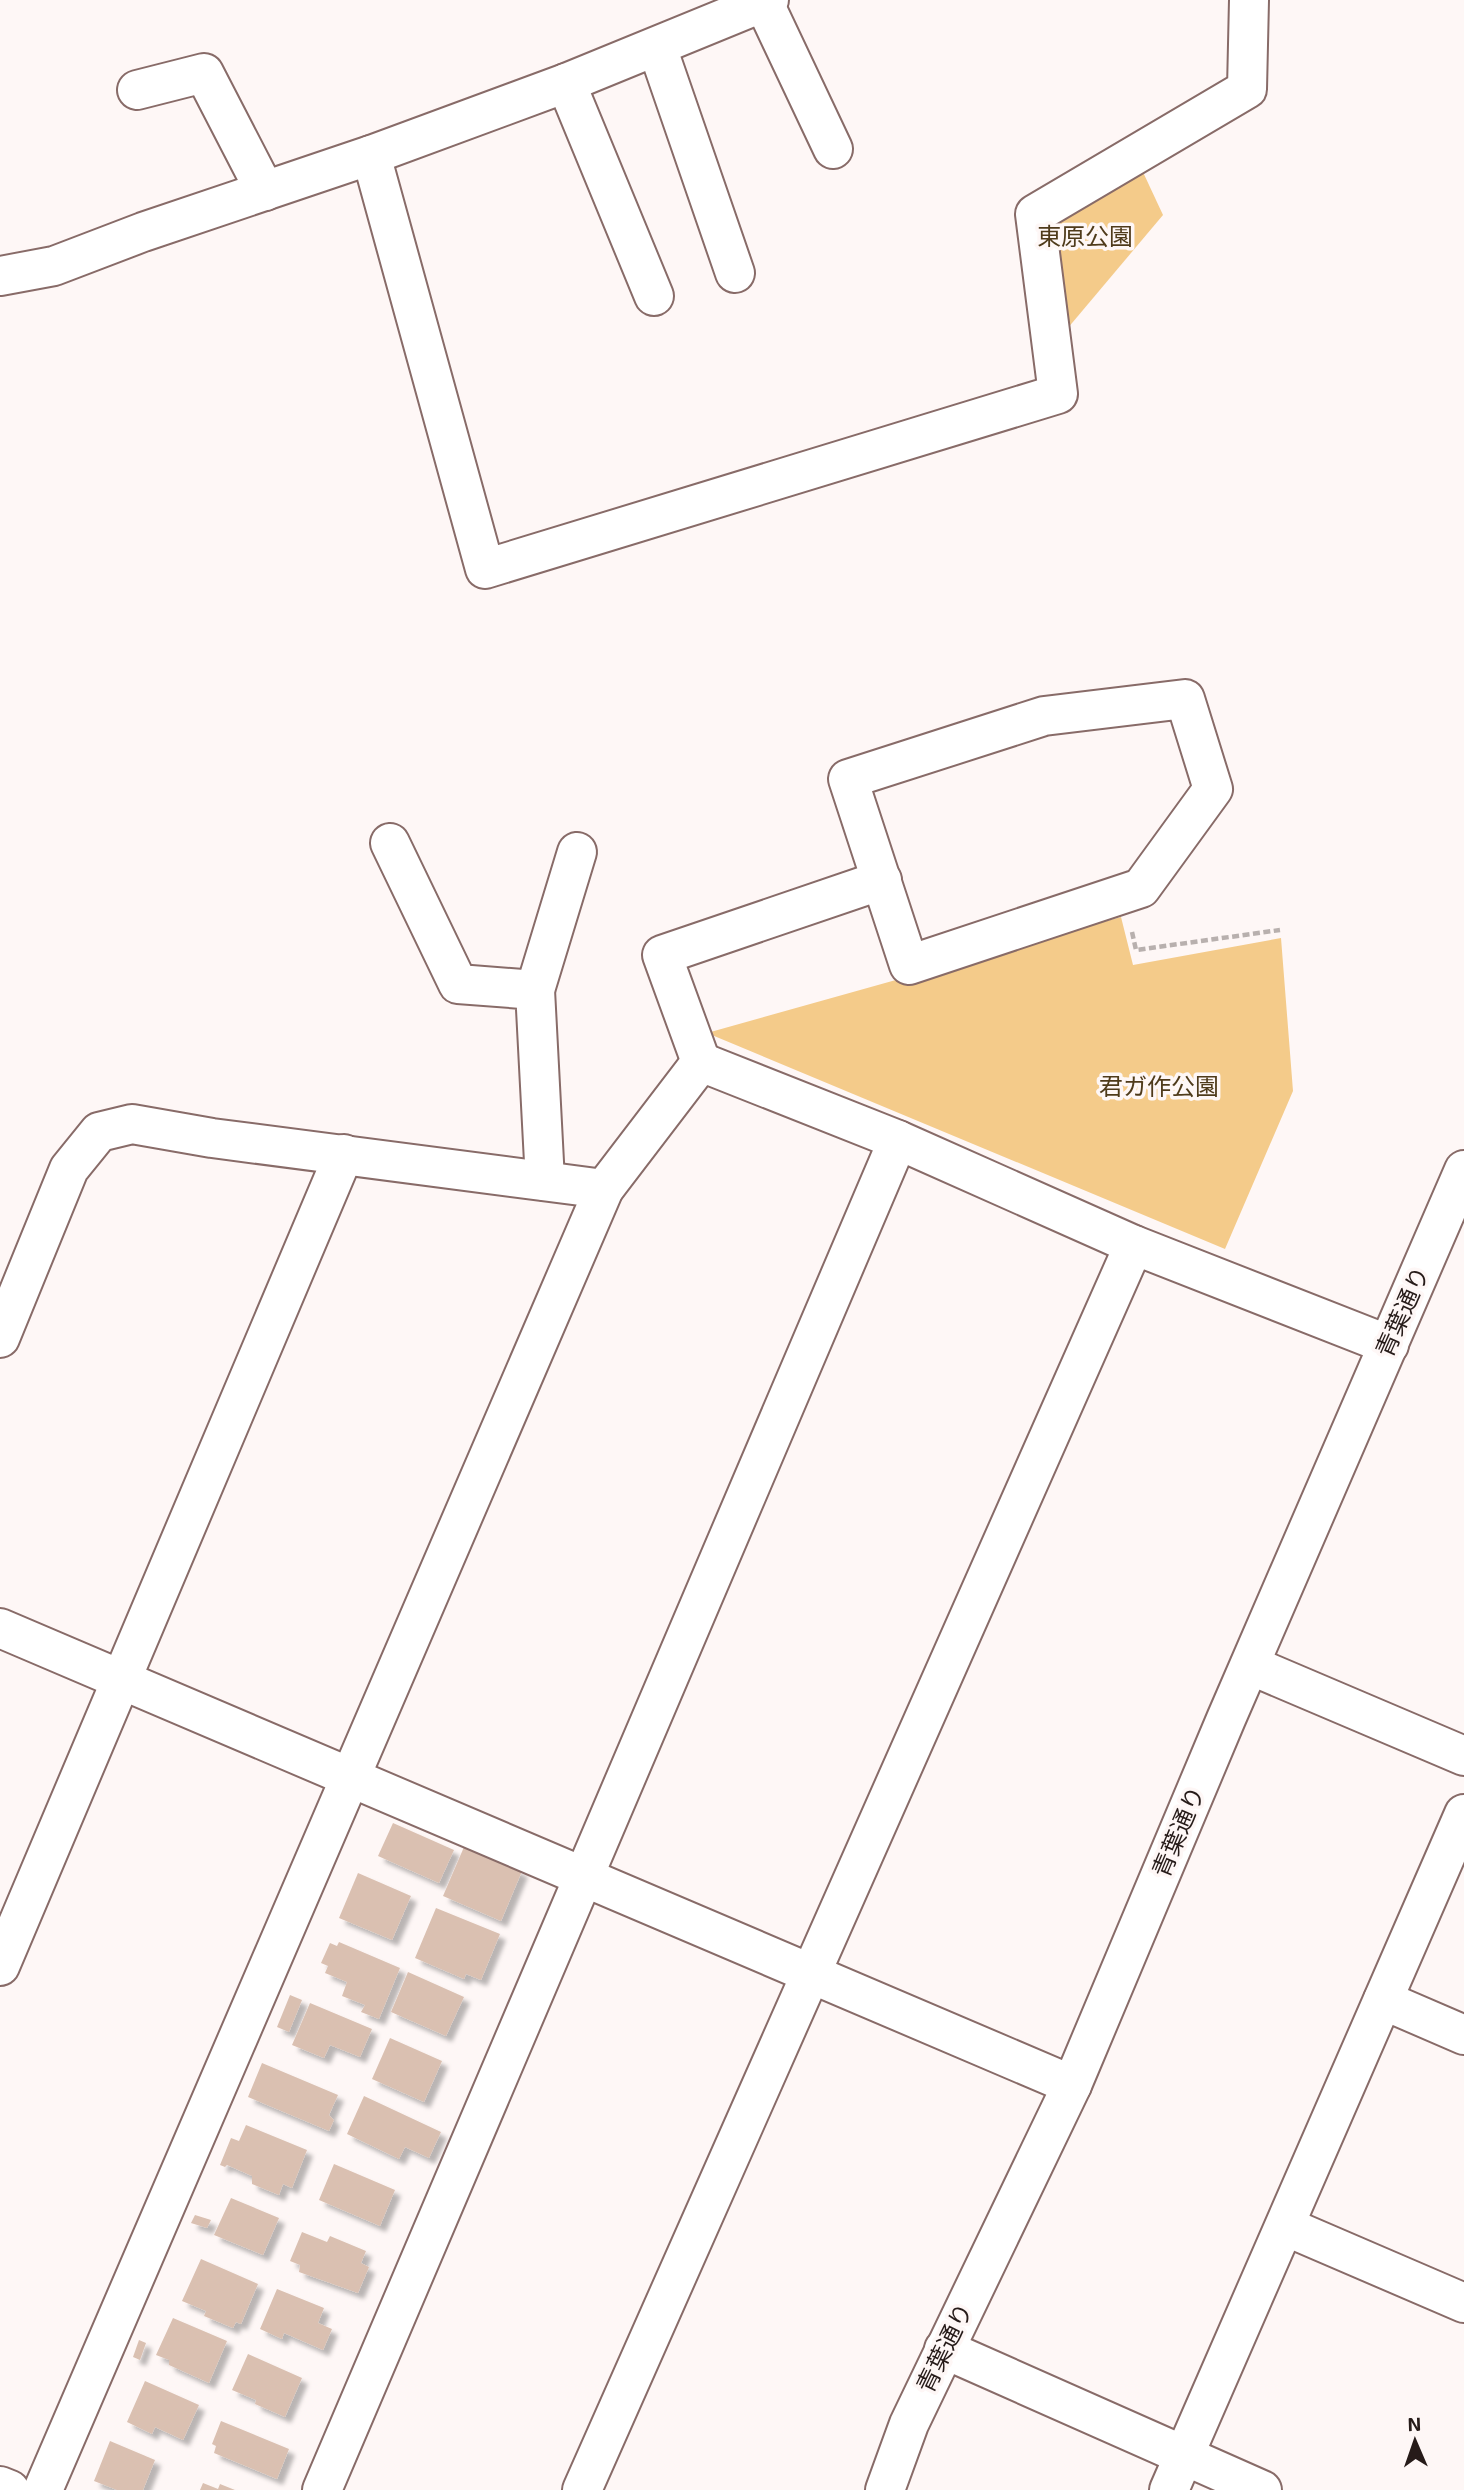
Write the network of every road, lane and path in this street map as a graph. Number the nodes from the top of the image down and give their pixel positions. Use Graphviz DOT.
graph roads {
  1 [pos="1249,0"];
  2 [pos="766,1"];
  3 [pos="657,47"];
  4 [pos="566,83"];
  5 [pos="137,90"];
  6 [pos="833,149"];
  7 [pos="371,155"];
  8 [pos="265,191"];
  9 [pos="735,273"];
  10 [pos="0,276"];
  11 [pos="654,296"];
  12 [pos="390,843"];
  13 [pos="578,852"];
  14 [pos="882,880"];
  15 [pos="1122,894"];
  16 [pos="1280,930"];
  17 [pos="535,990"];
  18 [pos="701,1062"];
  19 [pos="898,1140"];
  20 [pos="345,1154"];
  21 [pos="1464,1170"];
  22 [pos="545,1181"];
  23 [pos="604,1189"];
  24 [pos="1456,1215"];
  25 [pos="1134,1245"];
  26 [pos="0,1338"];
  27 [pos="1388,1345"];
  28 [pos="0,1628"];
  29 [pos="1250,1665"];
  30 [pos="122,1680"];
  31 [pos="1464,1756"];
  32 [pos="350,1777"];
  33 [pos="1464,1814"];
  34 [pos="583,1877"];
  35 [pos="0,1966"];
  36 [pos="811,1974"];
  37 [pos="1383,2000"];
  38 [pos="1464,2035"];
  39 [pos="1072,2085"];
  40 [pos="1285,2226"];
  41 [pos="1464,2303"];
  42 [pos="944,2349"];
  43 [pos="1184,2456"];
  44 [pos="0,2486"];
  45 [pos="10,2490"];
  46 [pos="43,2490"];
  47 [pos="322,2490"];
  48 [pos="582,2490"];
  49 [pos="885,2490"];
  50 [pos="1170,2490"];
  51 [pos="1262,2490"];
  1 -- 7 [label="street"];
  2 -- 3 [label="street"];
  2 -- 6 [label="street"];
  3 -- 4 [label="street"];
  3 -- 9 [label="street"];
  4 -- 7 [label="street"];
  4 -- 11 [label="street"];
  5 -- 8 [label="street"];
  7 -- 8 [label="street"];
  8 -- 10 [label="street"];
  12 -- 17 [label="street"];
  13 -- 17 [label="street"];
  14 -- 15 [label="street"];
  14 -- 15 [label="street"];
  14 -- 18 [label="street"];
  15 -- 16 [label="path"];
  17 -- 22 [label="street"];
  18 -- 19 [label="street"];
  18 -- 23 [label="street"];
  19 -- 25 [label="street"];
  19 -- 34 [label="street"];
  20 -- 22 [label="street"];
  20 -- 26 [label="street"];
  20 -- 30 [label="street"];
  21 -- 24 [label="street, 青葉通り"];
  22 -- 23 [label="street"];
  23 -- 32 [label="street"];
  24 -- 27 [label="street, 青葉通り"];
  25 -- 27 [label="street"];
  25 -- 36 [label="street"];
  27 -- 29 [label="street, 青葉通り"];
  28 -- 30 [label="street"];
  29 -- 31 [label="street"];
  29 -- 39 [label="street, 青葉通り"];
  30 -- 32 [label="street"];
  30 -- 35 [label="street"];
  32 -- 34 [label="street"];
  32 -- 46 [label="street"];
  33 -- 37 [label="street"];
  34 -- 36 [label="street"];
  34 -- 47 [label="street"];
  36 -- 39 [label="street"];
  36 -- 48 [label="street"];
  37 -- 38 [label="street"];
  37 -- 40 [label="street"];
  39 -- 42 [label="street, 青葉通り"];
  40 -- 41 [label="street"];
  40 -- 43 [label="street"];
  42 -- 43 [label="street"];
  42 -- 49 [label="street, 青葉通り"];
  43 -- 50 [label="street"];
  43 -- 51 [label="street"];
  44 -- 45 [label="street"];
}
